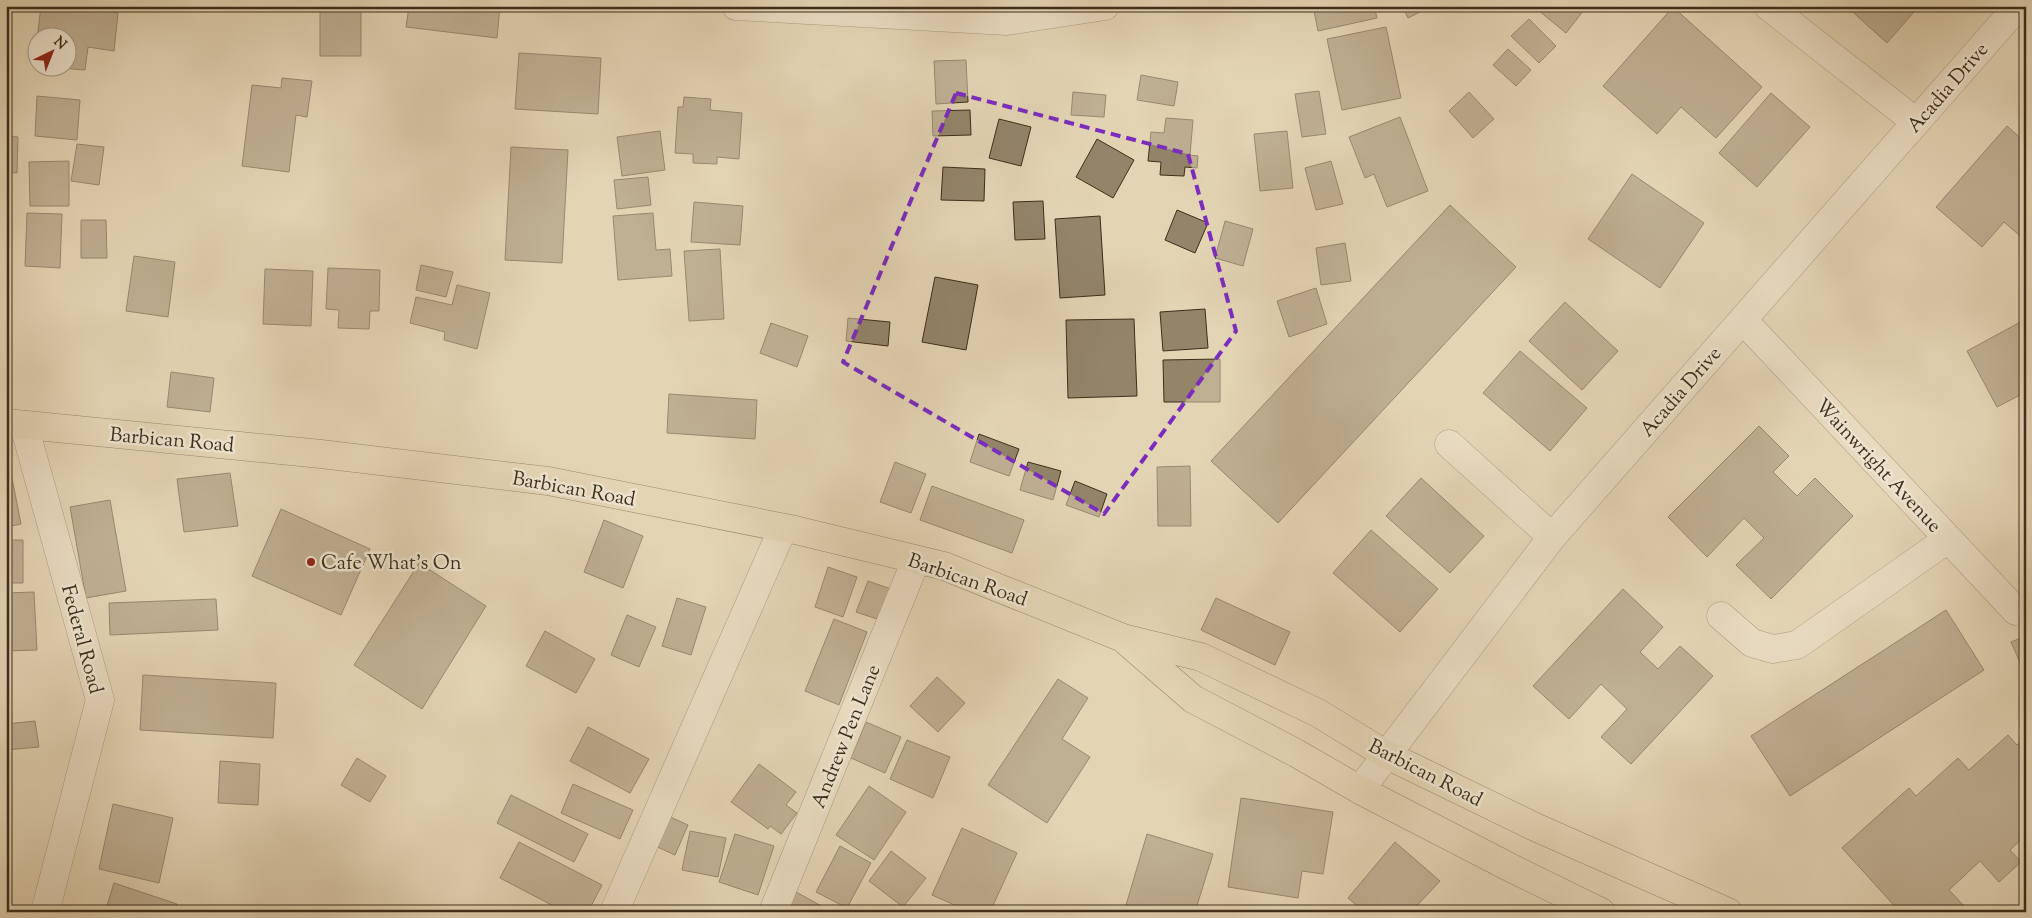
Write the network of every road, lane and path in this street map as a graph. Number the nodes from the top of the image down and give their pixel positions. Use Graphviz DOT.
graph roads {
  1 [pos="736,6"];
  2 [pos="1105,6"];
  3 [pos="1768,6"];
  4 [pos="2018,6"];
  5 [pos="1916,122"];
  6 [pos="1743,320"];
  7 [pos="15,424"];
  8 [pos="1449,444"];
  9 [pos="783,528"];
  10 [pos="1552,537"];
  11 [pos="1948,539"];
  12 [pos="916,560"];
  13 [pos="2016,611"];
  14 [pos="1721,616"];
  15 [pos="1123,638"];
  16 [pos="1385,754"];
  17 [pos="1360,790"];
  18 [pos="45,912"];
  19 [pos="614,912"];
  20 [pos="773,912"];
  21 [pos="1601,912"];
  22 [pos="1728,912"];
  1 -- 2 [label="street"];
  3 -- 5 [label="street"];
  4 -- 5 [label="street, Acadia Drive"];
  5 -- 6 [label="street, Acadia Drive"];
  6 -- 10 [label="street, Acadia Drive"];
  6 -- 11 [label="street, Wainwright Avenue"];
  7 -- 9 [label="main road, Barbican Road"];
  7 -- 18 [label="street, Federal Road"];
  8 -- 10 [label="street"];
  9 -- 12 [label="main road, Barbican Road"];
  9 -- 19 [label="street"];
  10 -- 16 [label="street, Acadia Drive"];
  11 -- 13 [label="street, Wainwright Avenue"];
  11 -- 14 [label="street"];
  12 -- 15 [label="main road, Barbican Road"];
  12 -- 20 [label="street, Andrew Pen Lane"];
  15 -- 16 [label="main road, Barbican Road"];
  15 -- 17 [label="main road, Barbican Road"];
  16 -- 17 [label="street, Acadia Drive"];
  16 -- 22 [label="main road, Barbican Road"];
  17 -- 21 [label="main road, Barbican Road"];
}
